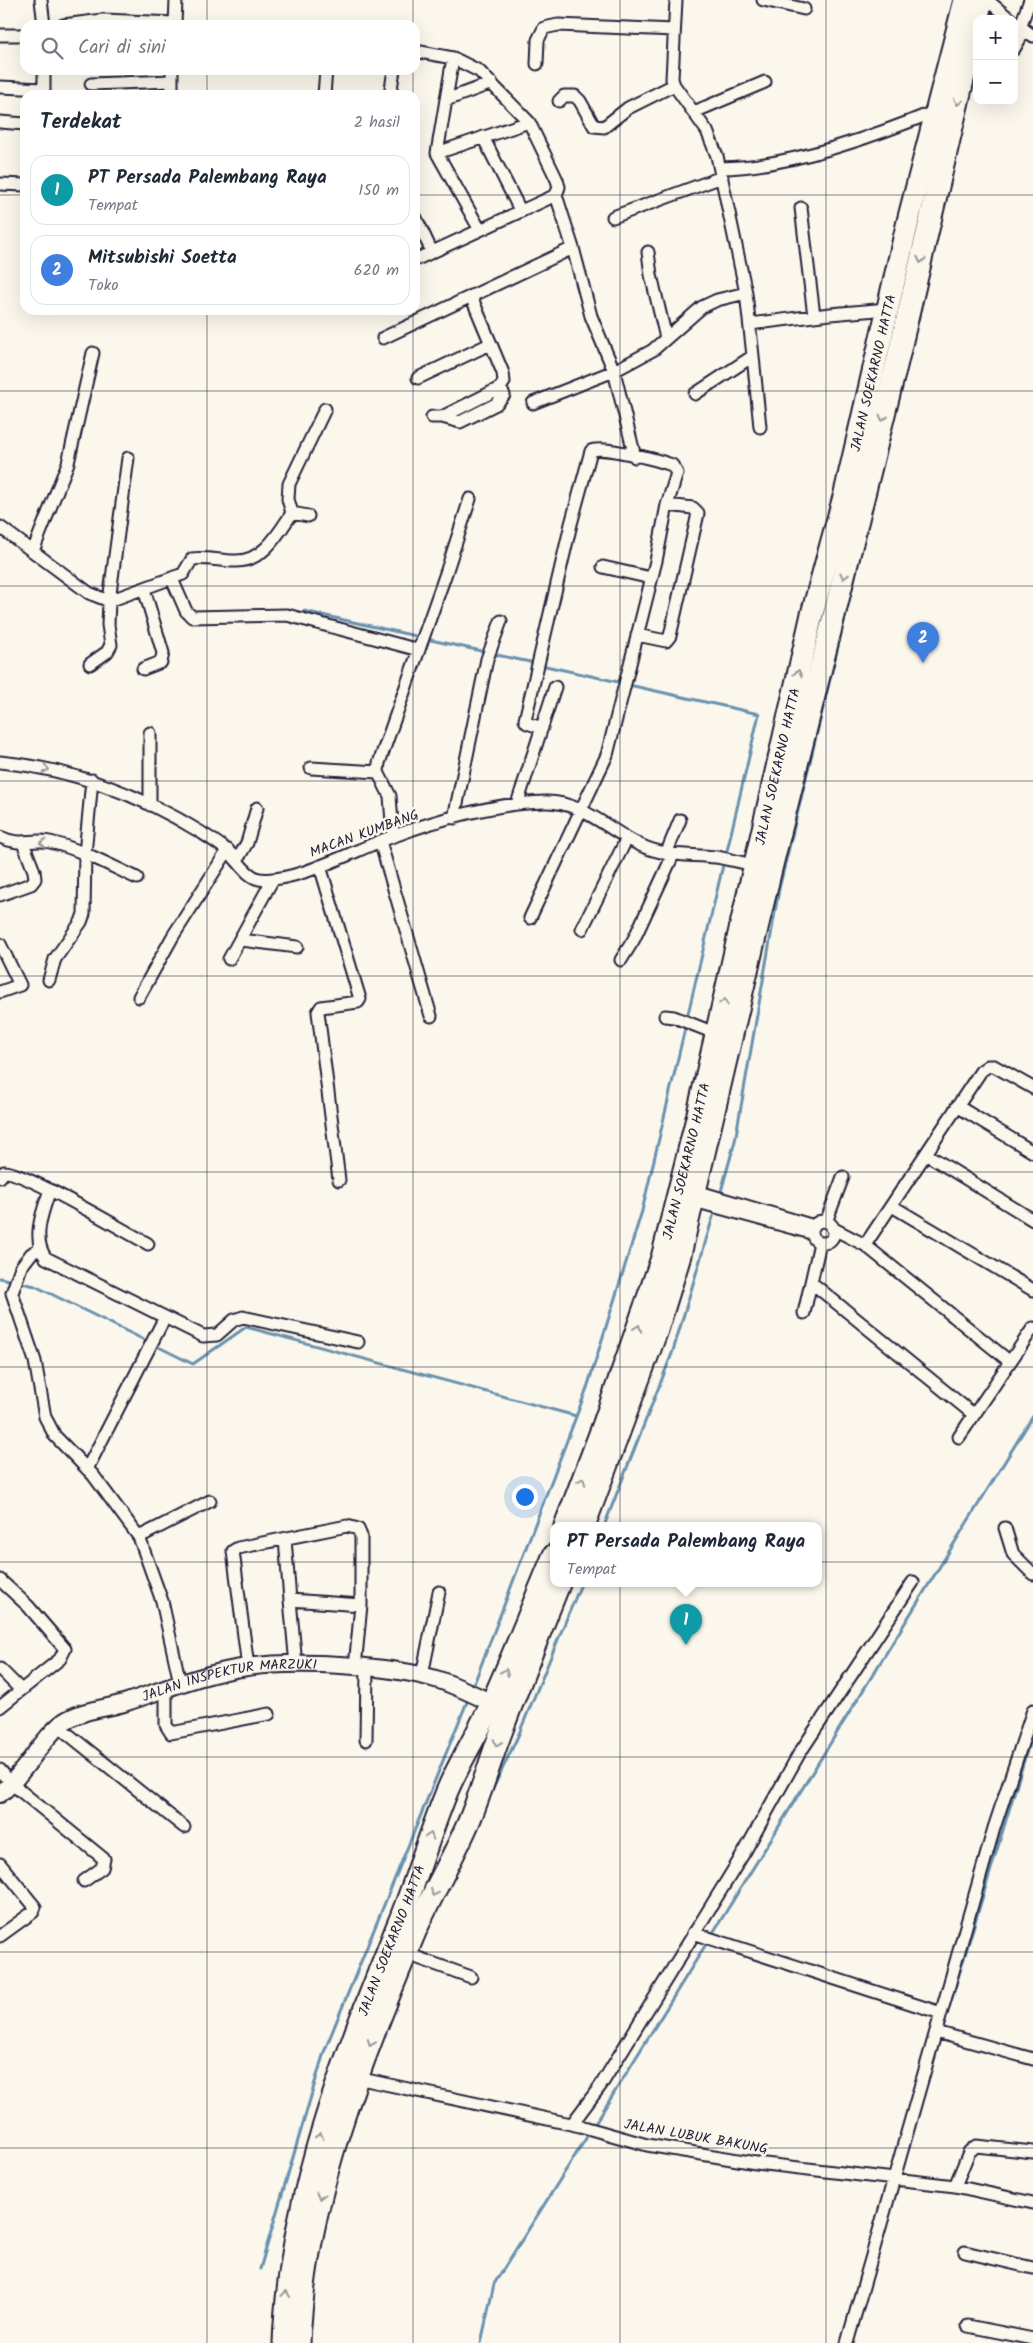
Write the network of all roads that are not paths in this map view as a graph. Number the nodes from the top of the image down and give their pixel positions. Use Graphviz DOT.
graph roads {
  1 [pos="41,0"];
  2 [pos="176,0"];
  3 [pos="676,0"];
  4 [pos="763,0"];
  5 [pos="965,0"];
  6 [pos="1030,0"];
  7 [pos="804,9"];
  8 [pos="982,9"];
  9 [pos="1004,15"];
  10 [pos="43,20"];
  11 [pos="175,20"];
  12 [pos="1023,29"];
  13 [pos="674,30"];
  14 [pos="0,35"];
  15 [pos="20,35"];
  16 [pos="1018,41"];
  17 [pos="973,51"];
  18 [pos="420,52"];
  19 [pos="453,58"];
  20 [pos="537,64"];
  21 [pos="44,75"];
  22 [pos="326,75"];
  23 [pos="393,75"];
  24 [pos="172,76"];
  25 [pos="765,82"];
  26 [pos="91,84"];
  27 [pos="492,84"];
  28 [pos="674,85"];
  29 [pos="0,87"];
  30 [pos="26,90"];
  31 [pos="44,90"];
  32 [pos="172,90"];
  33 [pos="324,90"];
  34 [pos="391,90"];
  35 [pos="446,100"];
  36 [pos="559,101"];
  37 [pos="936,111"];
  38 [pos="694,112"];
  39 [pos="0,122"];
  40 [pos="529,122"];
  41 [pos="20,124"];
  42 [pos="483,137"];
  43 [pos="437,153"];
  44 [pos="721,172"];
  45 [pos="0,184"];
  46 [pos="20,186"];
  47 [pos="556,195"];
  48 [pos="801,208"];
  49 [pos="520,210"];
  50 [pos="613,218"];
  51 [pos="420,227"];
  52 [pos="480,230"];
  53 [pos="573,248"];
  54 [pos="432,252"];
  55 [pos="648,252"];
  56 [pos="420,258"];
  57 [pos="746,293"];
  58 [pos="471,296"];
  59 [pos="888,309"];
  60 [pos="814,316"];
  61 [pos="750,324"];
  62 [pos="383,338"];
  63 [pos="666,338"];
  64 [pos="490,344"];
  65 [pos="93,353"];
  66 [pos="753,356"];
  67 [pos="614,371"];
  68 [pos="418,378"];
  69 [pos="695,394"];
  70 [pos="533,403"];
  71 [pos="325,408"];
  72 [pos="437,417"];
  73 [pos="760,427"];
  74 [pos="635,456"];
  75 [pos="128,458"];
  76 [pos="470,499"];
  77 [pos="667,505"];
  78 [pos="292,513"];
  79 [pos="308,516"];
  80 [pos="0,527"];
  81 [pos="33,551"];
  82 [pos="603,567"];
  83 [pos="651,578"];
  84 [pos="172,579"];
  85 [pos="144,589"];
  86 [pos="108,601"];
  87 [pos="501,621"];
  88 [pos="637,635"];
  89 [pos="421,644"];
  90 [pos="90,664"];
  91 [pos="143,669"];
  92 [pos="556,687"];
  93 [pos="542,728"];
  94 [pos="150,733"];
  95 [pos="0,762"];
  96 [pos="311,768"];
  97 [pos="378,772"];
  98 [pos="92,780"];
  99 [pos="517,804"];
  100 [pos="150,805"];
  101 [pos="257,808"];
  102 [pos="581,809"];
  103 [pos="454,818"];
  104 [pos="680,820"];
  105 [pos="393,836"];
  106 [pos="0,837"];
  107 [pos="627,838"];
  108 [pos="380,842"];
  109 [pos="23,843"];
  110 [pos="228,850"];
  111 [pos="85,854"];
  112 [pos="669,855"];
  113 [pos="237,860"];
  114 [pos="320,866"];
  115 [pos="756,866"];
  116 [pos="137,878"];
  117 [pos="273,879"];
  118 [pos="0,895"];
  119 [pos="530,918"];
  120 [pos="582,929"];
  121 [pos="241,940"];
  122 [pos="0,944"];
  123 [pos="297,947"];
  124 [pos="229,959"];
  125 [pos="621,960"];
  126 [pos="49,980"];
  127 [pos="0,992"];
  128 [pos="139,997"];
  129 [pos="431,1016"];
  130 [pos="665,1016"];
  131 [pos="717,1034"];
  132 [pos="1033,1088"];
  133 [pos="958,1106"];
  134 [pos="1033,1152"];
  135 [pos="926,1154"];
  136 [pos="0,1176"];
  137 [pos="843,1177"];
  138 [pos="339,1180"];
  139 [pos="50,1190"];
  140 [pos="701,1198"];
  141 [pos="892,1206"];
  142 [pos="1033,1220"];
  143 [pos="829,1225"];
  144 [pos="815,1234"];
  145 [pos="148,1244"];
  146 [pos="865,1245"];
  147 [pos="40,1248"];
  148 [pos="812,1283"];
  149 [pos="1033,1290"];
  150 [pos="804,1313"];
  151 [pos="164,1319"];
  152 [pos="1033,1328"];
  153 [pos="358,1342"];
  154 [pos="638,1355"];
  155 [pos="1009,1361"];
  156 [pos="974,1414"];
  157 [pos="959,1437"];
  158 [pos="88,1469"];
  159 [pos="210,1501"];
  160 [pos="567,1522"];
  161 [pos="585,1522"];
  162 [pos="1005,1528"];
  163 [pos="139,1537"];
  164 [pos="285,1538"];
  165 [pos="550,1564"];
  166 [pos="1033,1574"];
  167 [pos="0,1580"];
  168 [pos="913,1582"];
  169 [pos="558,1587"];
  170 [pos="439,1592"];
  171 [pos="290,1600"];
  172 [pos="361,1605"];
  173 [pos="296,1664"];
  174 [pos="248,1667"];
  175 [pos="361,1668"];
  176 [pos="0,1669"];
  177 [pos="422,1675"];
  178 [pos="173,1685"];
  179 [pos="20,1689"];
  180 [pos="486,1700"];
  181 [pos="0,1708"];
  182 [pos="1033,1710"];
  183 [pos="269,1714"];
  184 [pos="58,1726"];
  185 [pos="366,1740"];
  186 [pos="1027,1745"];
  187 [pos="0,1770"];
  188 [pos="6,1789"];
  189 [pos="184,1826"];
  190 [pos="0,1864"];
  191 [pos="84,1882"];
  192 [pos="696,1934"];
  193 [pos="0,1936"];
  194 [pos="407,1954"];
  195 [pos="471,1977"];
  196 [pos="941,2013"];
  197 [pos="938,2032"];
  198 [pos="1033,2059"];
  199 [pos="364,2080"];
  200 [pos="576,2125"];
  201 [pos="1033,2152"];
  202 [pos="896,2178"];
  203 [pos="955,2186"];
  204 [pos="1033,2203"];
  205 [pos="965,2252"];
  206 [pos="1033,2268"];
  207 [pos="968,2326"];
  208 [pos="1033,2339"];
  209 [pos="284,2343"];
  210 [pos="298,2343"];
  211 [pos="847,2343"];
  1 -- 10 [label="street"];
  2 -- 11 [label="street"];
  3 -- 13 [label="street"];
  4 -- 7 [label="street"];
  5 -- 37 [label="highway, JALAN SOEKARNO HATTA"];
  6 -- 12 [label="street"];
  8 -- 9 [label="street"];
  12 -- 16 [label="street"];
  13 -- 20 [label="street"];
  13 -- 28 [label="street"];
  14 -- 15 [label="street"];
  17 -- 140 [label="highway, JALAN SOEKARNO HATTA, one-way"];
  18 -- 19 [label="street"];
  19 -- 27 [label="street"];
  19 -- 35 [label="street"];
  21 -- 31 [label="street"];
  22 -- 33 [label="street"];
  23 -- 34 [label="street"];
  24 -- 26 [label="street"];
  24 -- 32 [label="street"];
  25 -- 38 [label="street"];
  27 -- 35 [label="street"];
  27 -- 40 [label="street"];
  28 -- 36 [label="street"];
  28 -- 38 [label="street"];
  29 -- 30 [label="street"];
  35 -- 43 [label="street"];
  37 -- 44 [label="street"];
  37 -- 59 [label="highway, JALAN SOEKARNO HATTA"];
  38 -- 44 [label="street"];
  39 -- 41 [label="street"];
  40 -- 42 [label="street"];
  40 -- 47 [label="street"];
  42 -- 43 [label="street"];
  42 -- 49 [label="street"];
  43 -- 52 [label="street"];
  44 -- 50 [label="street"];
  44 -- 57 [label="street"];
  45 -- 46 [label="street"];
  47 -- 49 [label="street"];
  47 -- 53 [label="street"];
  48 -- 60 [label="street"];
  49 -- 52 [label="street"];
  51 -- 54 [label="street"];
  52 -- 54 [label="street"];
  53 -- 58 [label="street"];
  53 -- 67 [label="street"];
  54 -- 56 [label="street"];
  55 -- 63 [label="street"];
  57 -- 61 [label="street"];
  57 -- 63 [label="street"];
  58 -- 62 [label="street"];
  58 -- 64 [label="street"];
  59 -- 60 [label="street"];
  115 -- 59 [label="highway, JALAN SOEKARNO HATTA, one-way"];
  60 -- 61 [label="street"];
  61 -- 66 [label="street"];
  63 -- 67 [label="street"];
  64 -- 68 [label="street"];
  64 -- 72 [label="street"];
  65 -- 81 [label="street"];
  66 -- 69 [label="street"];
  66 -- 73 [label="street"];
  67 -- 70 [label="street"];
  67 -- 74 [label="street"];
  71 -- 78 [label="street"];
  74 -- 77 [label="street"];
  74 -- 93 [label="street"];
  75 -- 86 [label="street"];
  76 -- 89 [label="street"];
  77 -- 83 [label="street"];
  77 -- 88 [label="street"];
  78 -- 79 [label="street"];
  78 -- 84 [label="street"];
  80 -- 81 [label="street"];
  81 -- 86 [label="street"];
  82 -- 83 [label="street"];
  83 -- 88 [label="street"];
  84 -- 85 [label="street"];
  84 -- 89 [label="street"];
  85 -- 86 [label="street"];
  85 -- 91 [label="street"];
  86 -- 90 [label="street"];
  87 -- 103 [label="street"];
  88 -- 102 [label="street"];
  89 -- 97 [label="street"];
  92 -- 93 [label="street"];
  93 -- 99 [label="street"];
  94 -- 100 [label="street"];
  95 -- 98 [label="street, MACAN KUMBANG, one-way"];
  96 -- 97 [label="street"];
  97 -- 105 [label="street"];
  98 -- 100 [label="street, MACAN KUMBANG"];
  98 -- 111 [label="street"];
  99 -- 102 [label="street, MACAN KUMBANG"];
  99 -- 103 [label="street, MACAN KUMBANG"];
  100 -- 110 [label="street, MACAN KUMBANG"];
  101 -- 113 [label="street"];
  102 -- 107 [label="street, MACAN KUMBANG"];
  102 -- 119 [label="street"];
  103 -- 105 [label="street, MACAN KUMBANG"];
  104 -- 112 [label="street"];
  105 -- 108 [label="street, MACAN KUMBANG"];
  106 -- 109 [label="street"];
  107 -- 112 [label="street, MACAN KUMBANG"];
  107 -- 120 [label="street"];
  108 -- 114 [label="street, MACAN KUMBANG"];
  108 -- 129 [label="street"];
  111 -- 109 [label="street, one-way"];
  109 -- 118 [label="street"];
  110 -- 113 [label="street, MACAN KUMBANG"];
  110 -- 128 [label="street"];
  111 -- 116 [label="street"];
  111 -- 126 [label="street"];
  112 -- 115 [label="street, MACAN KUMBANG"];
  112 -- 125 [label="street"];
  113 -- 117 [label="street, MACAN KUMBANG"];
  114 -- 117 [label="street, MACAN KUMBANG"];
  114 -- 138 [label="street"];
  131 -- 115 [label="highway, JALAN SOEKARNO HATTA, one-way"];
  117 -- 121 [label="street"];
  121 -- 123 [label="street"];
  121 -- 124 [label="street"];
  122 -- 127 [label="street"];
  130 -- 131 [label="street"];
  154 -- 131 [label="highway, JALAN SOEKARNO HATTA, one-way"];
  132 -- 133 [label="street"];
  133 -- 134 [label="street"];
  133 -- 135 [label="street"];
  135 -- 141 [label="street"];
  135 -- 142 [label="street"];
  136 -- 139 [label="street"];
  137 -- 143 [label="street"];
  139 -- 145 [label="street"];
  139 -- 147 [label="street"];
  140 -- 144 [label="street"];
  140 -- 154 [label="highway, JALAN SOEKARNO HATTA"];
  141 -- 146 [label="street"];
  141 -- 149 [label="street"];
  143 -- 144 [label="street"];
  143 -- 144 [label="street"];
  143 -- 146 [label="street"];
  144 -- 148 [label="street"];
  146 -- 155 [label="street"];
  147 -- 151 [label="street"];
  147 -- 158 [label="street"];
  148 -- 150 [label="street"];
  148 -- 156 [label="street"];
  151 -- 153 [label="street"];
  151 -- 158 [label="street"];
  152 -- 155 [label="street"];
  160 -- 154 [label="highway, JALAN SOEKARNO HATTA, one-way"];
  154 -- 161 [label="highway, JALAN SOEKARNO HATTA"];
  155 -- 156 [label="street"];
  156 -- 157 [label="street"];
  158 -- 163 [label="street"];
  159 -- 163 [label="street"];
  162 -- 166 [label="street"];
  163 -- 178 [label="street"];
  164 -- 171 [label="street"];
  164 -- 172 [label="street"];
  164 -- 174 [label="street"];
  180 -- 165 [label="highway, JALAN SOEKARNO HATTA, one-way"];
  167 -- 179 [label="street"];
  168 -- 192 [label="street"];
  169 -- 194 [label="highway, JALAN SOEKARNO HATTA, one-way"];
  170 -- 177 [label="street"];
  171 -- 172 [label="street"];
  171 -- 173 [label="street"];
  172 -- 175 [label="street"];
  173 -- 174 [label="street, JALAN INSPEKTUR MARZUKI"];
  173 -- 175 [label="street, JALAN INSPEKTUR MARZUKI"];
  174 -- 178 [label="street, JALAN INSPEKTUR MARZUKI"];
  175 -- 177 [label="street, JALAN INSPEKTUR MARZUKI"];
  175 -- 185 [label="street"];
  176 -- 179 [label="street"];
  177 -- 180 [label="street, JALAN INSPEKTUR MARZUKI"];
  178 -- 183 [label="street"];
  178 -- 184 [label="street, JALAN INSPEKTUR MARZUKI"];
  179 -- 181 [label="street"];
  209 -- 180 [label="highway, JALAN SOEKARNO HATTA, one-way"];
  182 -- 186 [label="street"];
  184 -- 188 [label="street, JALAN INSPEKTUR MARZUKI"];
  184 -- 189 [label="street"];
  186 -- 196 [label="street"];
  187 -- 188 [label="street"];
  188 -- 191 [label="street"];
  190 -- 193 [label="street"];
  192 -- 196 [label="street"];
  192 -- 200 [label="street"];
  194 -- 195 [label="street"];
  194 -- 199 [label="highway, JALAN SOEKARNO HATTA, one-way"];
  196 -- 197 [label="street"];
  197 -- 198 [label="street"];
  197 -- 202 [label="street"];
  199 -- 200 [label="street, JALAN LUBUK BAKUNG"];
  199 -- 210 [label="highway, JALAN SOEKARNO HATTA, one-way"];
  200 -- 202 [label="street, JALAN LUBUK BAKUNG"];
  201 -- 203 [label="street"];
  202 -- 203 [label="street, JALAN LUBUK BAKUNG"];
  202 -- 211 [label="street"];
  203 -- 204 [label="street, JALAN LUBUK BAKUNG"];
  205 -- 206 [label="street"];
  207 -- 208 [label="street"];
}
